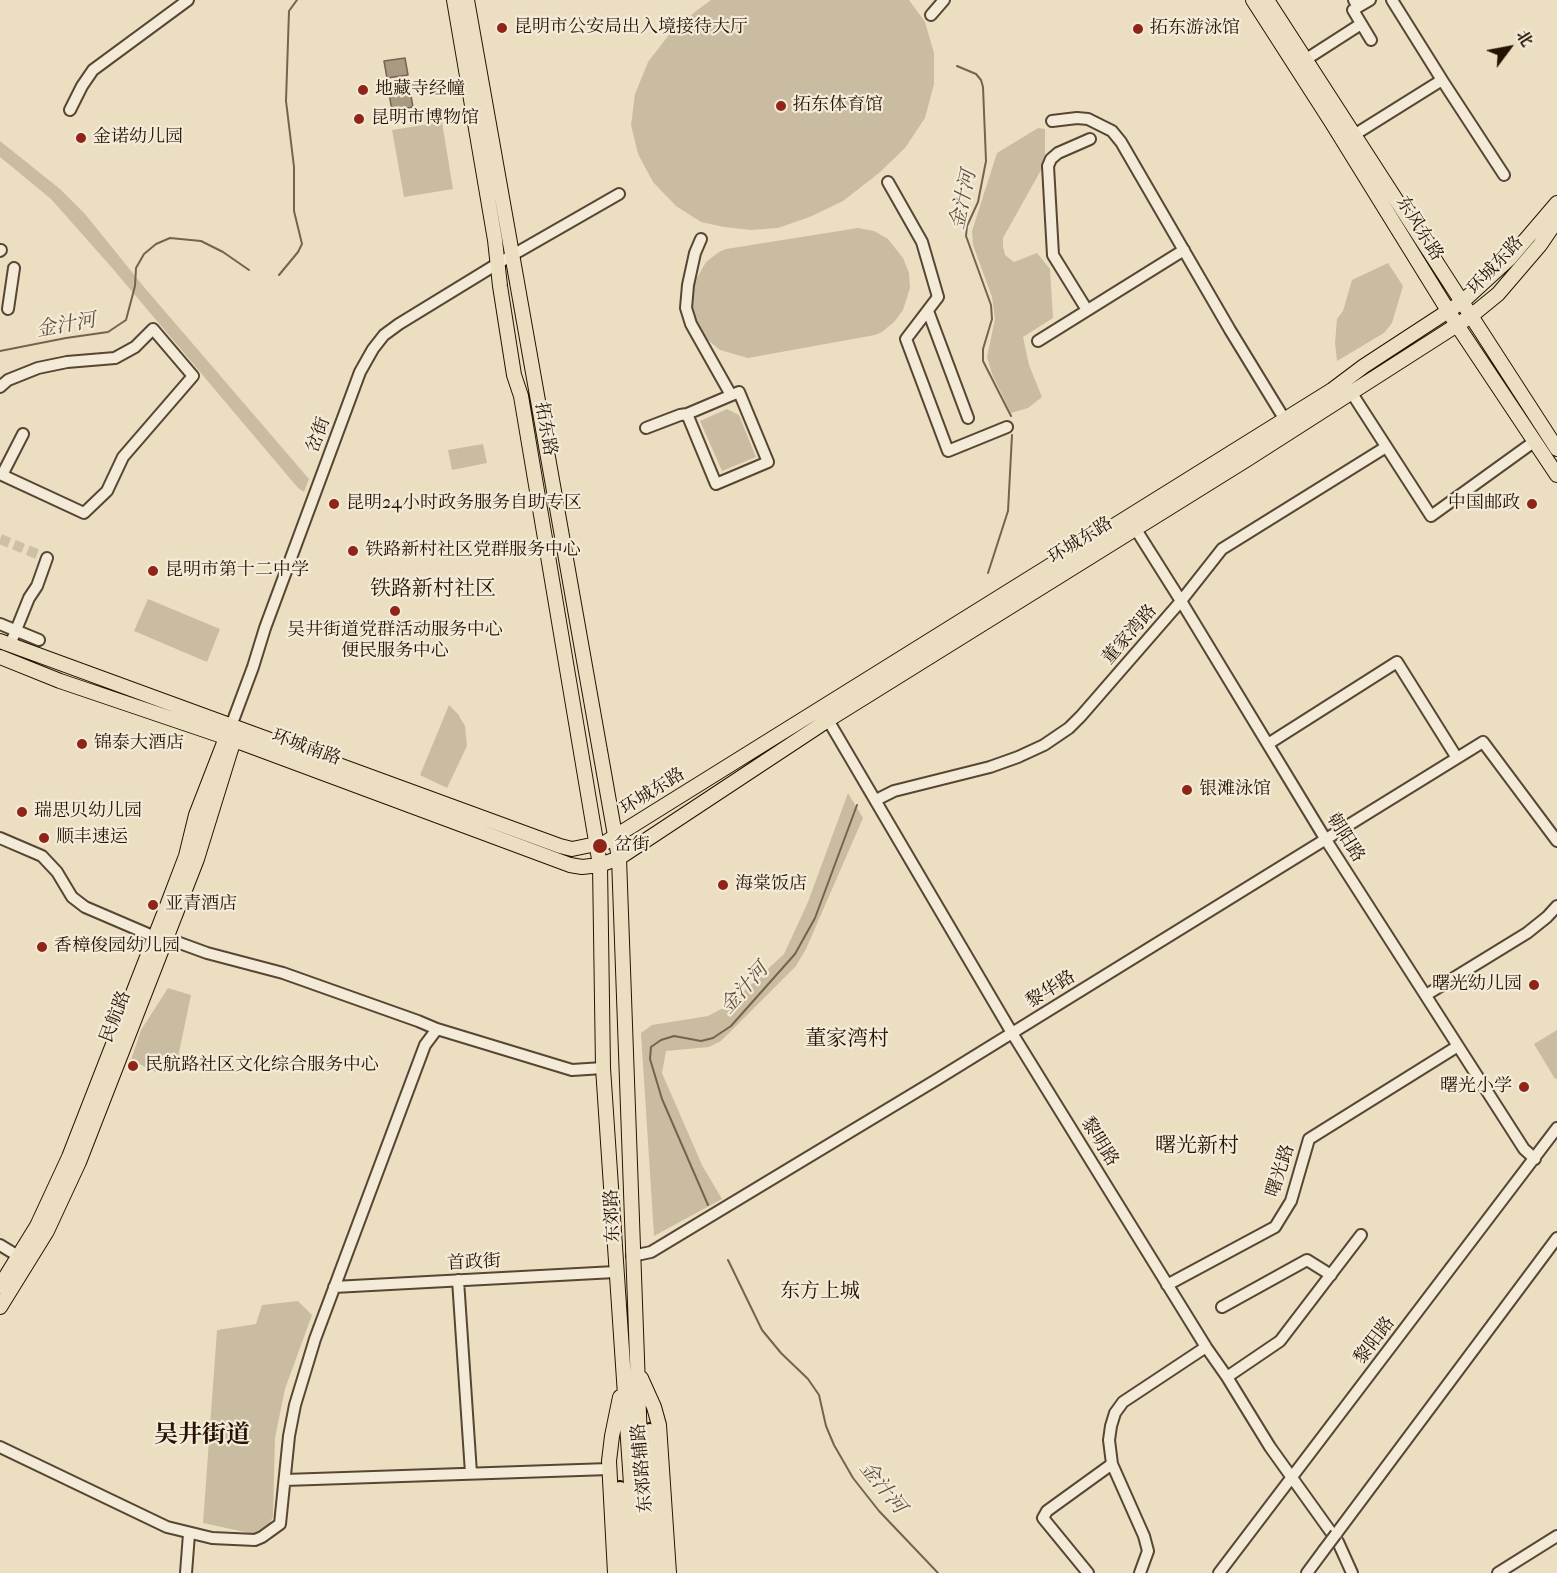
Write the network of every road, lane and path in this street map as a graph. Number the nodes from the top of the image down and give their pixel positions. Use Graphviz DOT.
graph roads {
  1 [pos="188,0"];
  2 [pos="454,0"];
  3 [pos="467,0"];
  4 [pos="944,0"];
  5 [pos="1253,0"];
  6 [pos="1267,0"];
  7 [pos="1370,0"];
  8 [pos="1392,0"];
  9 [pos="1356,3"];
  10 [pos="931,15"];
  11 [pos="1361,24"];
  12 [pos="1371,40"];
  13 [pos="1305,60"];
  14 [pos="1442,81"];
  15 [pos="70,110"];
  16 [pos="1052,121"];
  17 [pos="1354,135"];
  18 [pos="1090,140"];
  19 [pos="1504,175"];
  20 [pos="888,182"];
  21 [pos="619,194"];
  22 [pos="1557,203"];
  23 [pos="1557,220"];
  24 [pos="701,239"];
  25 [pos="1184,250"];
  26 [pos="512,257"];
  27 [pos="498,267"];
  28 [pos="14,268"];
  29 [pos="1462,302"];
  30 [pos="8,309"];
  31 [pos="928,310"];
  32 [pos="1087,310"];
  33 [pos="1449,312"];
  34 [pos="1471,316"];
  35 [pos="1457,325"];
  36 [pos="1038,340"];
  37 [pos="0,387"];
  38 [pos="1351,392"];
  39 [pos="731,395"];
  40 [pos="687,414"];
  41 [pos="968,418"];
  42 [pos="1285,420"];
  43 [pos="1007,427"];
  44 [pos="646,428"];
  45 [pos="23,434"];
  46 [pos="1535,441"];
  47 [pos="1386,447"];
  48 [pos="1557,449"];
  49 [pos="1557,475"];
  50 [pos="1135,528"];
  51 [pos="47,558"];
  52 [pos="1181,601"];
  53 [pos="0,624"];
  54 [pos="16,631"];
  55 [pos="39,640"];
  56 [pos="5,643"];
  57 [pos="0,657"];
  58 [pos="828,720"];
  59 [pos="232,733"];
  60 [pos="1268,744"];
  61 [pos="1457,758"];
  62 [pos="876,800"];
  63 [pos="0,838"];
  64 [pos="615,838"];
  65 [pos="1326,840"];
  66 [pos="1557,841"];
  67 [pos="598,844"];
  68 [pos="619,858"];
  69 [pos="600,865"];
  70 [pos="1557,906"];
  71 [pos="161,937"];
  72 [pos="1426,995"];
  73 [pos="437,1029"];
  74 [pos="1012,1033"];
  75 [pos="1458,1046"];
  76 [pos="603,1068"];
  77 [pos="1557,1128"];
  78 [pos="1535,1159"];
  79 [pos="1361,1235"];
  80 [pos="1557,1238"];
  81 [pos="0,1245"];
  82 [pos="18,1256"];
  83 [pos="632,1256"];
  84 [pos="615,1272"];
  85 [pos="1331,1275"];
  86 [pos="458,1280"];
  87 [pos="1167,1285"];
  88 [pos="0,1286"];
  89 [pos="334,1287"];
  90 [pos="0,1307"];
  91 [pos="1222,1307"];
  92 [pos="1206,1347"];
  93 [pos="638,1363"];
  94 [pos="623,1365"];
  95 [pos="1227,1377"];
  96 [pos="650,1432"];
  97 [pos="0,1447"];
  98 [pos="1112,1464"];
  99 [pos="609,1468"];
  100 [pos="471,1473"];
  101 [pos="1292,1479"];
  102 [pos="285,1480"];
  103 [pos="620,1490"];
  104 [pos="189,1534"];
  105 [pos="1557,1536"];
  106 [pos="186,1573"];
  107 [pos="615,1573"];
  108 [pos="624,1573"];
  109 [pos="637,1573"];
  110 [pos="649,1573"];
  111 [pos="660,1573"];
  112 [pos="669,1573"];
  113 [pos="1088,1573"];
  114 [pos="1140,1573"];
  115 [pos="1219,1573"];
  116 [pos="1307,1573"];
  117 [pos="1352,1573"];
  118 [pos="1498,1573"];
  1 -- 15 [label="street"];
  2 -- 27 [label="main road, 拓东路"];
  3 -- 26 [label="main road, 拓东路"];
  4 -- 10 [label="street"];
  5 -- 33 [label="main road, 东风东路"];
  6 -- 13 [label="main road, 东风东路"];
  7 -- 9 [label="street"];
  8 -- 14 [label="street"];
  9 -- 11 [label="street"];
  11 -- 12 [label="street"];
  11 -- 13 [label="street"];
  13 -- 17 [label="main road, 东风东路"];
  14 -- 17 [label="street"];
  14 -- 19 [label="street"];
  16 -- 25 [label="street"];
  17 -- 29 [label="main road, 东风东路"];
  18 -- 32 [label="street"];
  20 -- 31 [label="street"];
  21 -- 26 [label="street, 岔街"];
  22 -- 29 [label="main road, 环城东路"];
  23 -- 34 [label="main road, 环城东路"];
  24 -- 39 [label="street"];
  25 -- 32 [label="street"];
  25 -- 42 [label="street"];
  26 -- 27 [label="street, 岔街"];
  26 -- 64 [label="main road, 拓东路"];
  27 -- 59 [label="street, 岔街"];
  27 -- 67 [label="main road, 拓东路"];
  28 -- 30 [label="street"];
  29 -- 33 [label="main road, 环城东路"];
  29 -- 34 [label="main road, 东风东路"];
  31 -- 41 [label="street"];
  31 -- 43 [label="street"];
  32 -- 36 [label="street"];
  33 -- 35 [label="main road, 东风东路"];
  33 -- 42 [label="main road, 环城东路"];
  34 -- 35 [label="main road, 环城东路"];
  34 -- 48 [label="main road, 东风东路"];
  35 -- 38 [label="main road, 环城东路"];
  35 -- 46 [label="main road, 东风东路"];
  37 -- 45 [label="street"];
  38 -- 47 [label="street"];
  38 -- 50 [label="main road, 环城东路"];
  39 -- 40 [label="street"];
  39 -- 40 [label="street"];
  40 -- 44 [label="street"];
  42 -- 64 [label="main road, 环城东路"];
  46 -- 47 [label="street"];
  46 -- 49 [label="main road, 东风东路"];
  47 -- 52 [label="street, 董家湾路"];
  50 -- 52 [label="street, 朝阳路"];
  50 -- 58 [label="main road, 环城东路"];
  51 -- 54 [label="street"];
  52 -- 60 [label="street, 朝阳路"];
  52 -- 62 [label="street, 董家湾路"];
  53 -- 54 [label="street"];
  54 -- 55 [label="street"];
  54 -- 56 [label="street"];
  56 -- 59 [label="main road, 环城南路"];
  57 -- 59 [label="main road, 环城南路"];
  58 -- 62 [label="street, 黎明路"];
  58 -- 68 [label="main road, 环城东路"];
  59 -- 67 [label="main road, 环城南路"];
  59 -- 69 [label="main road, 环城南路"];
  59 -- 71 [label="main road, 民航路"];
  60 -- 61 [label="street"];
  60 -- 65 [label="street, 朝阳路"];
  61 -- 65 [label="street, 黎华路"];
  61 -- 66 [label="street, 黎华路"];
  62 -- 74 [label="street, 黎明路"];
  63 -- 71 [label="street"];
  64 -- 67 [label="main road, 环城东路"];
  64 -- 68 [label="main road, 拓东路"];
  65 -- 72 [label="street, 朝阳路"];
  65 -- 74 [label="street, 黎华路"];
  67 -- 69 [label="main road, 拓东路"];
  68 -- 69 [label="main road, 环城东路"];
  68 -- 83 [label="main road, 东郊路"];
  69 -- 76 [label="main road, 东郊路"];
  70 -- 72 [label="street"];
  71 -- 73 [label="street"];
  71 -- 82 [label="main road, 民航路"];
  71 -- 90 [label="main road, 民航路"];
  72 -- 75 [label="street, 朝阳路"];
  73 -- 76 [label="street"];
  73 -- 89 [label="street"];
  74 -- 83 [label="street, 黎华路"];
  74 -- 87 [label="street, 黎明路"];
  75 -- 78 [label="street, 朝阳路"];
  75 -- 87 [label="street, 曙光路"];
  76 -- 84 [label="main road, 东郊路"];
  77 -- 78 [label="street, 黎阳路"];
  78 -- 101 [label="street, 黎阳路"];
  79 -- 85 [label="street"];
  80 -- 116 [label="street, bridge"];
  81 -- 82 [label="street"];
  82 -- 88 [label="main road, 民航路"];
  83 -- 93 [label="main road, 东郊路"];
  84 -- 86 [label="street, 首政街"];
  84 -- 94 [label="main road, 东郊路"];
  85 -- 91 [label="street"];
  85 -- 95 [label="street"];
  86 -- 89 [label="street, 首政街"];
  86 -- 100 [label="street"];
  87 -- 92 [label="street, 黎明路"];
  89 -- 102 [label="street"];
  92 -- 95 [label="street, 黎明路"];
  92 -- 98 [label="street"];
  93 -- 96 [label="main road"];
  93 -- 110 [label="main road, 东郊路"];
  93 -- 112 [label="main road, 东郊路辅路"];
  94 -- 99 [label="main road, 东郊路辅路"];
  94 -- 103 [label="main road"];
  94 -- 109 [label="main road, 东郊路"];
  95 -- 101 [label="street, 黎明路"];
  96 -- 111 [label="highway"];
  97 -- 104 [label="street"];
  98 -- 113 [label="street"];
  98 -- 114 [label="street"];
  99 -- 100 [label="street"];
  99 -- 107 [label="main road, 东郊路辅路"];
  100 -- 102 [label="street"];
  101 -- 115 [label="street, 黎阳路"];
  101 -- 117 [label="street, 黎明路"];
  102 -- 104 [label="street"];
  103 -- 108 [label="highway"];
  104 -- 106 [label="street"];
  105 -- 118 [label="street"];
}
